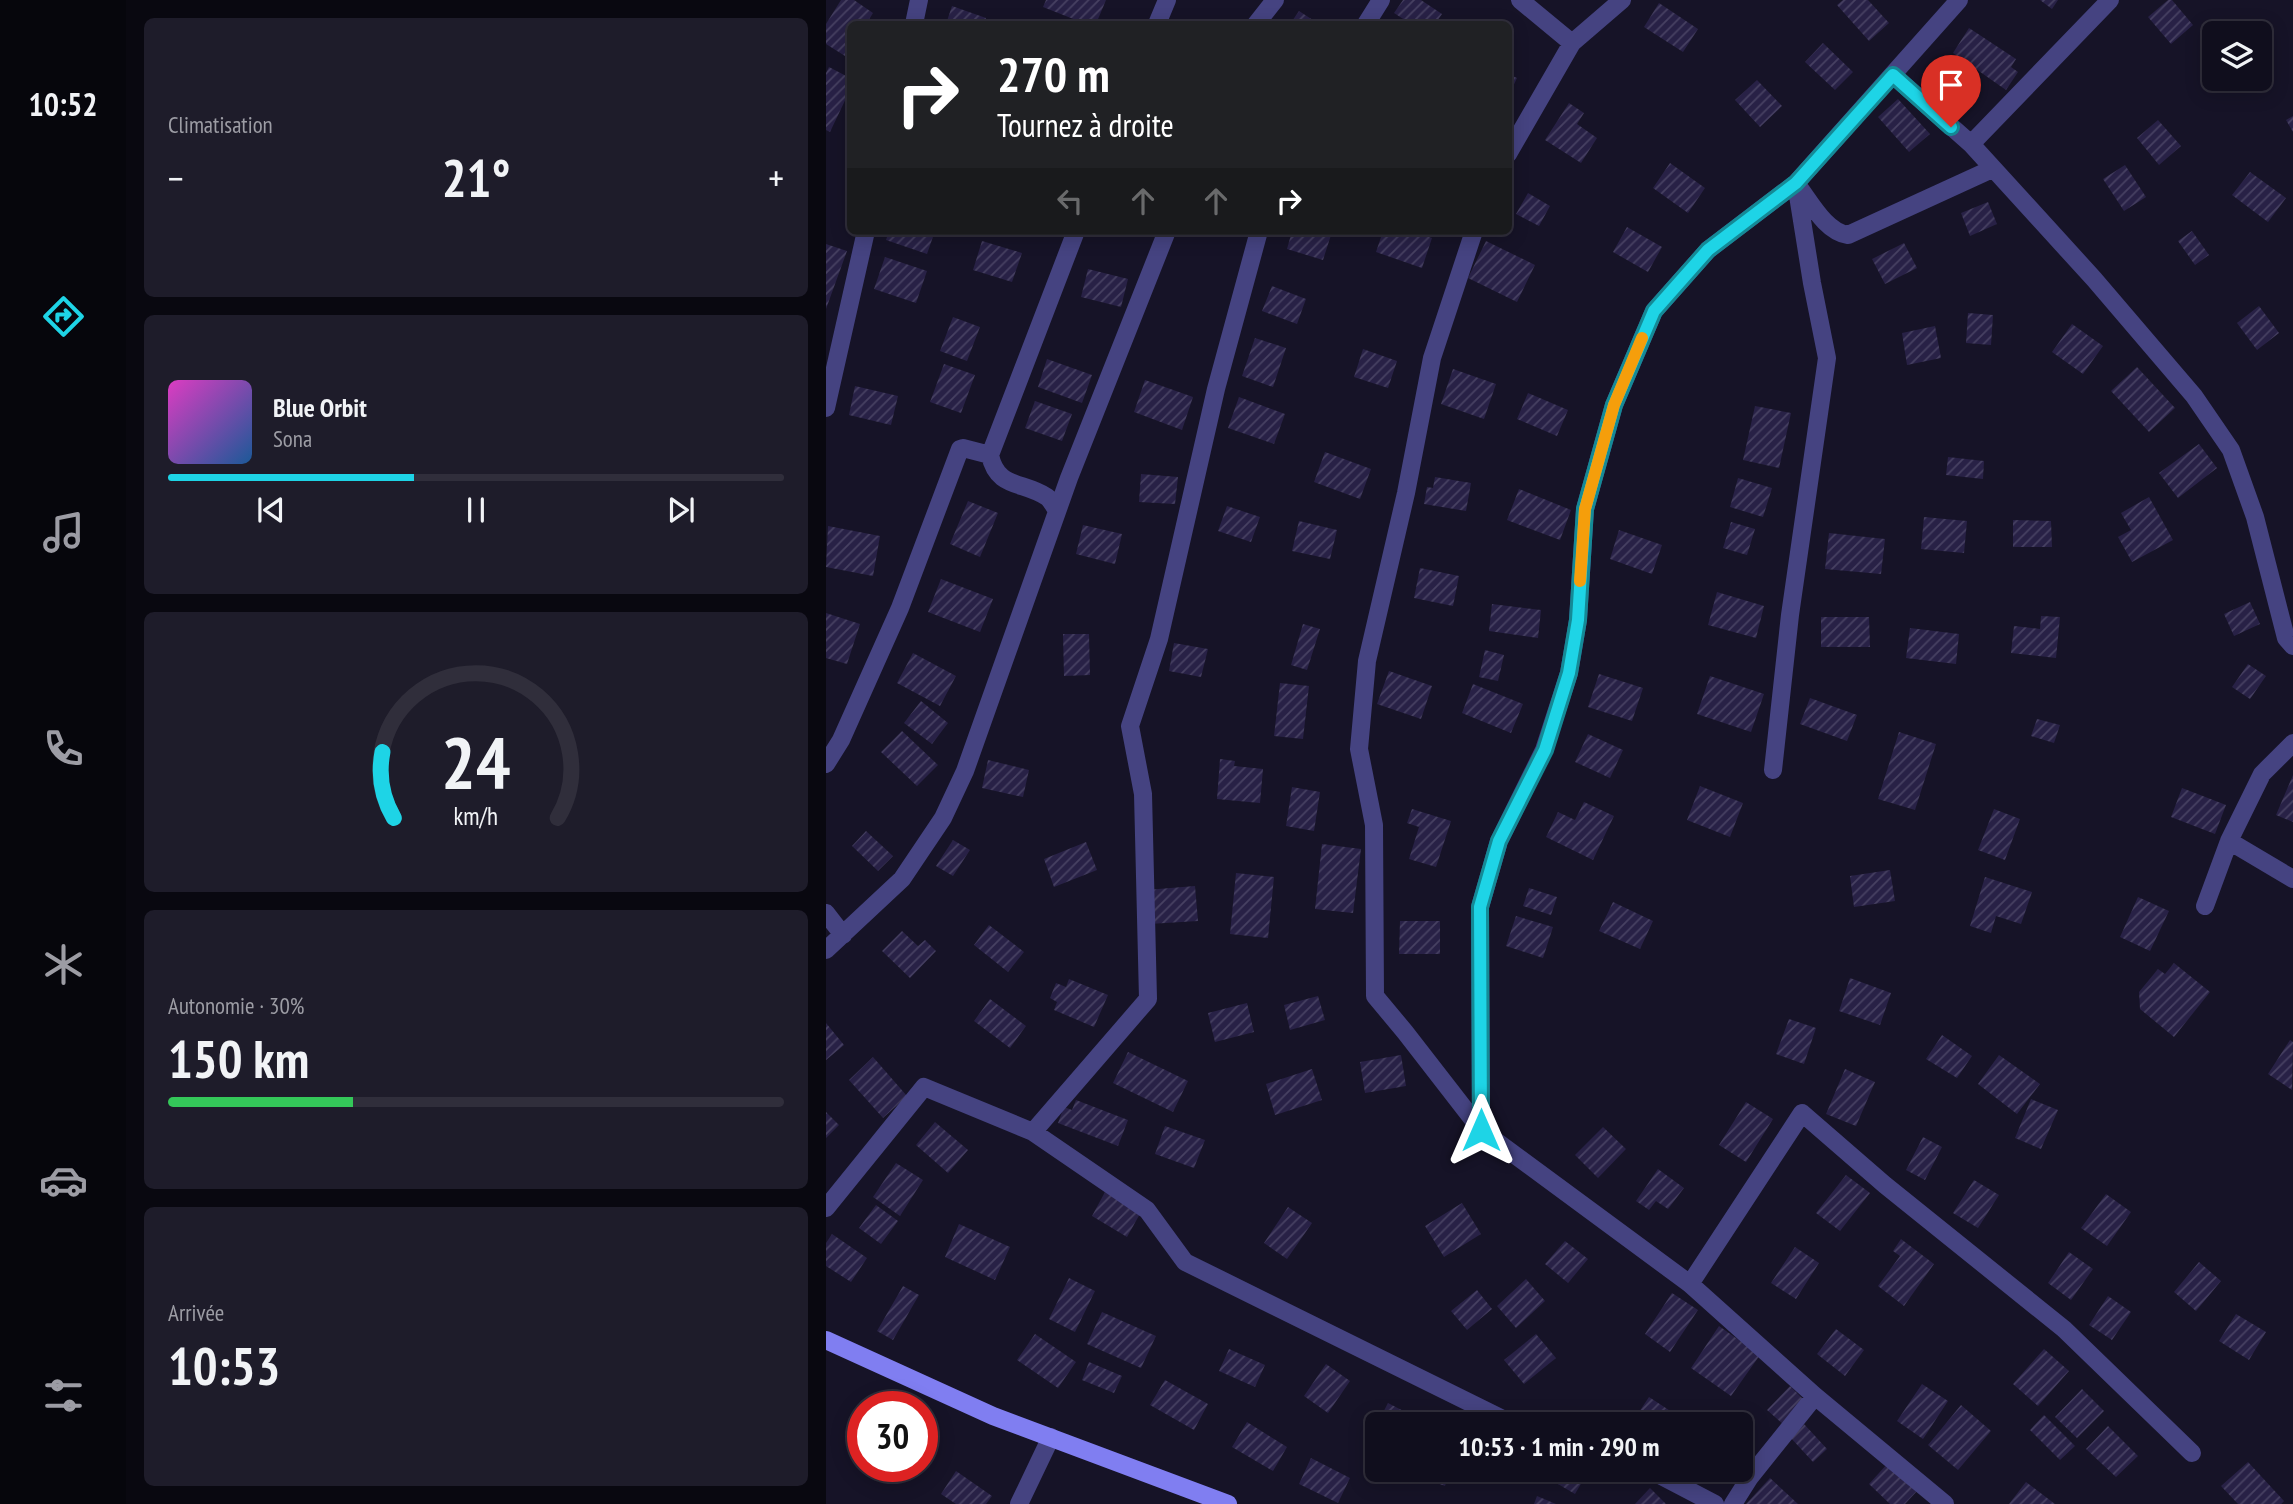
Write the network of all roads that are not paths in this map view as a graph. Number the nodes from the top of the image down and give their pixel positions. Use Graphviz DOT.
graph roads {
  1 [pos="919,0"];
  2 [pos="1167,0"];
  3 [pos="1275,0"];
  4 [pos="1381,0"];
  5 [pos="1520,0"];
  6 [pos="1622,0"];
  7 [pos="1959,0"];
  8 [pos="2110,0"];
  9 [pos="915,21"];
  10 [pos="1158,21"];
  11 [pos="1258,21"];
  12 [pos="1368,21"];
  13 [pos="1572,43"];
  14 [pos="1893,75"];
  15 [pos="1971,144"];
  16 [pos="1512,148"];
  17 [pos="1992,169"];
  18 [pos="1796,183"];
  19 [pos="865,235"];
  20 [pos="1074,235"];
  21 [pos="1165,235"];
  22 [pos="1258,235"];
  23 [pos="1473,235"];
  24 [pos="826,408"];
  25 [pos="990,455"];
  26 [pos="1057,511"];
  27 [pos="2293,646"];
  28 [pos="2293,743"];
  29 [pos="826,764"];
  30 [pos="1773,770"];
  31 [pos="2229,841"];
  32 [pos="2293,879"];
  33 [pos="2205,906"];
  34 [pos="826,913"];
  35 [pos="843,935"];
  36 [pos="826,950"];
  37 [pos="1481,1130"];
  38 [pos="1033,1132"];
  39 [pos="826,1208"];
  40 [pos="1690,1284"];
  41 [pos="826,1340"];
  42 [pos="1815,1396"];
  43 [pos="1489,1412"];
  44 [pos="1051,1437"];
  45 [pos="2192,1453"];
  46 [pos="1673,1482"];
  47 [pos="1019,1504"];
  48 [pos="1228,1504"];
  49 [pos="1715,1504"];
  50 [pos="1733,1504"];
  51 [pos="1945,1504"];
  1 -- 9 [label="street"];
  2 -- 10 [label="street"];
  3 -- 11 [label="street"];
  4 -- 12 [label="street"];
  5 -- 13 [label="street"];
  6 -- 13 [label="street"];
  7 -- 14 [label="street"];
  8 -- 15 [label="street"];
  13 -- 16 [label="street"];
  14 -- 15 [label="street"];
  14 -- 18 [label="street"];
  15 -- 17 [label="street"];
  17 -- 18 [label="street"];
  17 -- 27 [label="street"];
  18 -- 30 [label="street"];
  18 -- 37 [label="street"];
  19 -- 24 [label="street"];
  20 -- 25 [label="street"];
  21 -- 26 [label="street"];
  22 -- 38 [label="street"];
  23 -- 37 [label="street"];
  25 -- 26 [label="street"];
  25 -- 29 [label="street"];
  26 -- 35 [label="street"];
  28 -- 31 [label="street"];
  31 -- 32 [label="street"];
  31 -- 33 [label="street"];
  34 -- 35 [label="street"];
  35 -- 36 [label="street"];
  37 -- 40 [label="street"];
  38 -- 39 [label="street"];
  38 -- 43 [label="street"];
  40 -- 42 [label="street"];
  40 -- 45 [label="street"];
  41 -- 44 [label="street"];
  42 -- 50 [label="street"];
  42 -- 51 [label="street"];
  44 -- 47 [label="street"];
  44 -- 48 [label="street"];
  46 -- 49 [label="street"];
}
